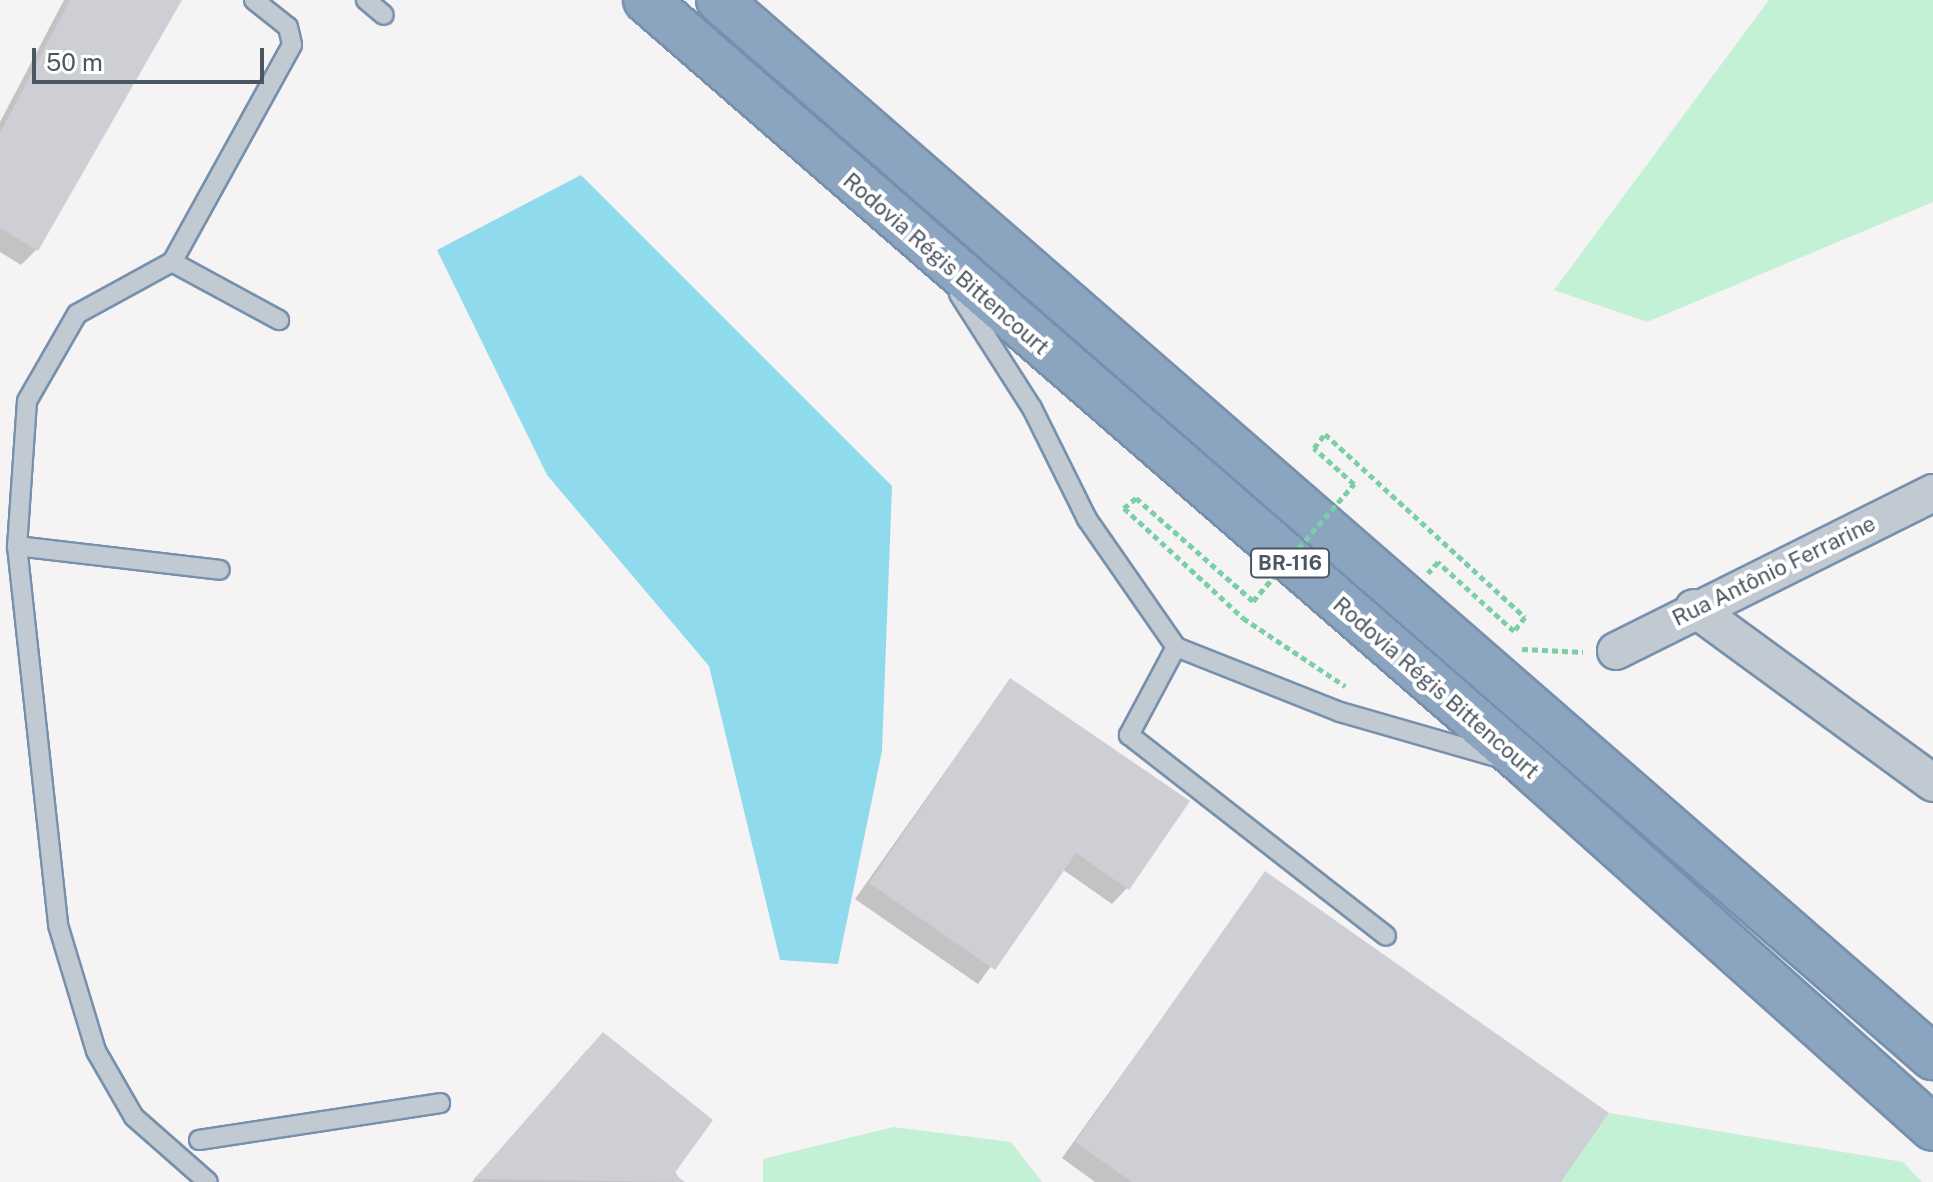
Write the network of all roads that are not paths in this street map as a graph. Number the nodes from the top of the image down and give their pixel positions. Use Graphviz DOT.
graph roads {
  1 [pos="254,0"];
  2 [pos="366,0"];
  3 [pos="646,0"];
  4 [pos="719,0"];
  5 [pos="384,15"];
  6 [pos="925,246"];
  7 [pos="172,262"];
  8 [pos="279,320"];
  9 [pos="1933,493"];
  10 [pos="17,546"];
  11 [pos="220,570"];
  12 [pos="1694,608"];
  13 [pos="1176,647"];
  14 [pos="1616,651"];
  15 [pos="1528,766"];
  16 [pos="1933,783"];
  17 [pos="1386,936"];
  18 [pos="1933,1057"];
  19 [pos="440,1103"];
  20 [pos="1933,1128"];
  21 [pos="199,1140"];
  22 [pos="208,1182"];
  1 -- 7 [label="lane"];
  2 -- 5 [label="lane"];
  3 -- 6 [label="highway, Rodovia Régis Bittencourt / BR-116"];
  4 -- 18 [label="highway, BR-116"];
  6 -- 13 [label="lane"];
  6 -- 15 [label="highway, Rodovia Régis Bittencourt / BR-116"];
  7 -- 8 [label="lane"];
  7 -- 10 [label="lane"];
  9 -- 12 [label="street, Rua Antônio Ferrarine"];
  10 -- 11 [label="lane"];
  10 -- 22 [label="lane"];
  12 -- 14 [label="street, Rua Antônio Ferrarine"];
  12 -- 16 [label="street"];
  13 -- 15 [label="lane"];
  13 -- 17 [label="lane"];
  15 -- 20 [label="highway, Rodovia Régis Bittencourt / BR-116"];
  19 -- 21 [label="lane"];
}
